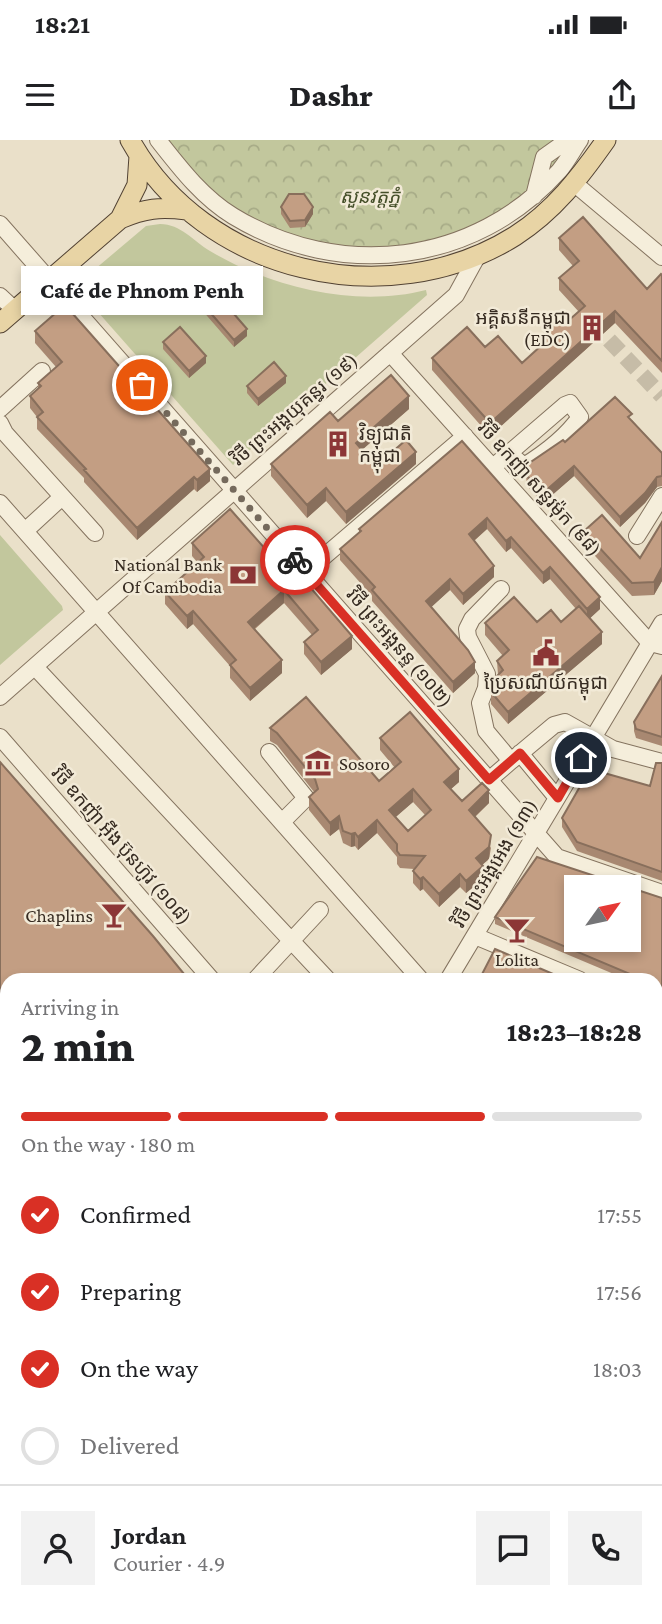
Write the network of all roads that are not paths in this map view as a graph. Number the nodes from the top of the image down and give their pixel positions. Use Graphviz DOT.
graph roads {
  1 [pos="158,140"];
  2 [pos="568,140"];
  3 [pos="580,140"];
  4 [pos="606,140"];
  5 [pos="134,148"];
  6 [pos="575,184"];
  7 [pos="534,196"];
  8 [pos="187,210"];
  9 [pos="540,218"];
  10 [pos="120,219"];
  11 [pos="0,224"];
  12 [pos="478,255"];
  13 [pos="662,257"];
  14 [pos="50,280"];
  15 [pos="0,296"];
  16 [pos="15,310"];
  17 [pos="0,323"];
  18 [pos="390,353"];
  19 [pos="42,371"];
  20 [pos="0,409"];
  21 [pos="0,423"];
  22 [pos="465,436"];
  23 [pos="509,453"];
  24 [pos="493,467"];
  25 [pos="234,490"];
  26 [pos="662,496"];
  27 [pos="62,497"];
  28 [pos="0,503"];
  29 [pos="25,531"];
  30 [pos="95,533"];
  31 [pos="637,536"];
  32 [pos="306,572"];
  33 [pos="501,589"];
  34 [pos="97,610"];
  35 [pos="662,623"];
  36 [pos="656,644"];
  37 [pos="35,667"];
  38 [pos="0,697"];
  39 [pos="0,737"];
  40 [pos="593,738"];
  41 [pos="268,751"];
  42 [pos="516,757"];
  43 [pos="662,762"];
  44 [pos="489,780"];
  45 [pos="558,798"];
  46 [pos="282,822"];
  47 [pos="536,834"];
  48 [pos="662,893"];
  49 [pos="320,910"];
  50 [pos="475,936"];
  51 [pos="291,940"];
  52 [pos="206,973"];
  53 [pos="261,973"];
  54 [pos="322,973"];
  55 [pos="415,973"];
  56 [pos="452,973"];
  57 [pos="563,973"];
  1 -- 7 [label="street"];
  2 -- 7 [label="street"];
  3 -- 7 [label="street"];
  4 -- 6 [label="main road"];
  5 -- 8 [label="main road"];
  5 -- 10 [label="main road"];
  6 -- 9 [label="main road"];
  6 -- 13 [label="street"];
  7 -- 9 [label="street"];
  8 -- 10 [label="main road"];
  8 -- 12 [label="main road"];
  9 -- 12 [label="main road"];
  10 -- 14 [label="main road"];
  11 -- 14 [label="street, វិថី ព្រះអង្គនន្ទ (១០២)"];
  12 -- 18 [label="street, វិថី ព្រះអង្គយុគន្ធរ (១៩)"];
  14 -- 16 [label="main road"];
  14 -- 25 [label="street, វិថី ព្រះអង្គនន្ទ (១០២)"];
  15 -- 16 [label="street"];
  16 -- 17 [label="main road"];
  18 -- 22 [label="street, វិថី ឧកញ៉ា សន្ធរម៉ុក (៩៨)"];
  18 -- 25 [label="street, វិថី ព្រះអង្គយុគន្ធរ (១៩)"];
  19 -- 20 [label="street"];
  21 -- 27 [label="street"];
  22 -- 24 [label="street, វិថី ឧកញ៉ា សន្ធរម៉ុក (៩៨)"];
  22 -- 32 [label="street"];
  23 -- 24 [label="street"];
  24 -- 36 [label="street, វិថី ឧកញ៉ា សន្ធរម៉ុក (៩៨)"];
  25 -- 32 [label="street, វិថី ព្រះអង្គនន្ទ (១០២)"];
  25 -- 34 [label="street, វិថី ព្រះអង្គយុគន្ធរ (១៩)"];
  26 -- 31 [label="street"];
  27 -- 29 [label="street"];
  27 -- 30 [label="street"];
  28 -- 29 [label="street"];
  29 -- 34 [label="street"];
  32 -- 44 [label="street, វិថី ព្រះអង្គនន្ទ (១០២)"];
  33 -- 42 [label="street"];
  34 -- 37 [label="street, វិថី ព្រះអង្គយុគន្ធរ (១៩)"];
  34 -- 46 [label="street"];
  35 -- 36 [label="street, វិថី ព្រះអង្គអេង (១៣)"];
  36 -- 40 [label="street, វិថី ព្រះអង្គអេង (១៣)"];
  37 -- 38 [label="street, វិថី ព្រះអង្គយុគន្ធរ (១៩)"];
  37 -- 51 [label="street"];
  39 -- 52 [label="street, វិថី ឧកញ៉ា អ៊ីង ប៊ុនហ៊ូវ (១០៨)"];
  40 -- 42 [label="street"];
  40 -- 43 [label="street"];
  40 -- 45 [label="street, វិថី ព្រះអង្គអេង (១៣)"];
  41 -- 46 [label="street"];
  42 -- 44 [label="street"];
  42 -- 45 [label="street"];
  44 -- 47 [label="street, វិថី ព្រះអង្គនន្ទ (១០២)"];
  45 -- 47 [label="street, វិថី ព្រះអង្គអេង (១៣)"];
  46 -- 55 [label="street"];
  47 -- 48 [label="street, វិថី ព្រះអង្គនន្ទ (១០២)"];
  47 -- 50 [label="street, វិថី ព្រះអង្គអេង (១៣)"];
  49 -- 51 [label="street"];
  50 -- 56 [label="street, វិថី ព្រះអង្គអេង (១៣)"];
  50 -- 57 [label="street"];
  51 -- 53 [label="street"];
  51 -- 54 [label="street"];
}
